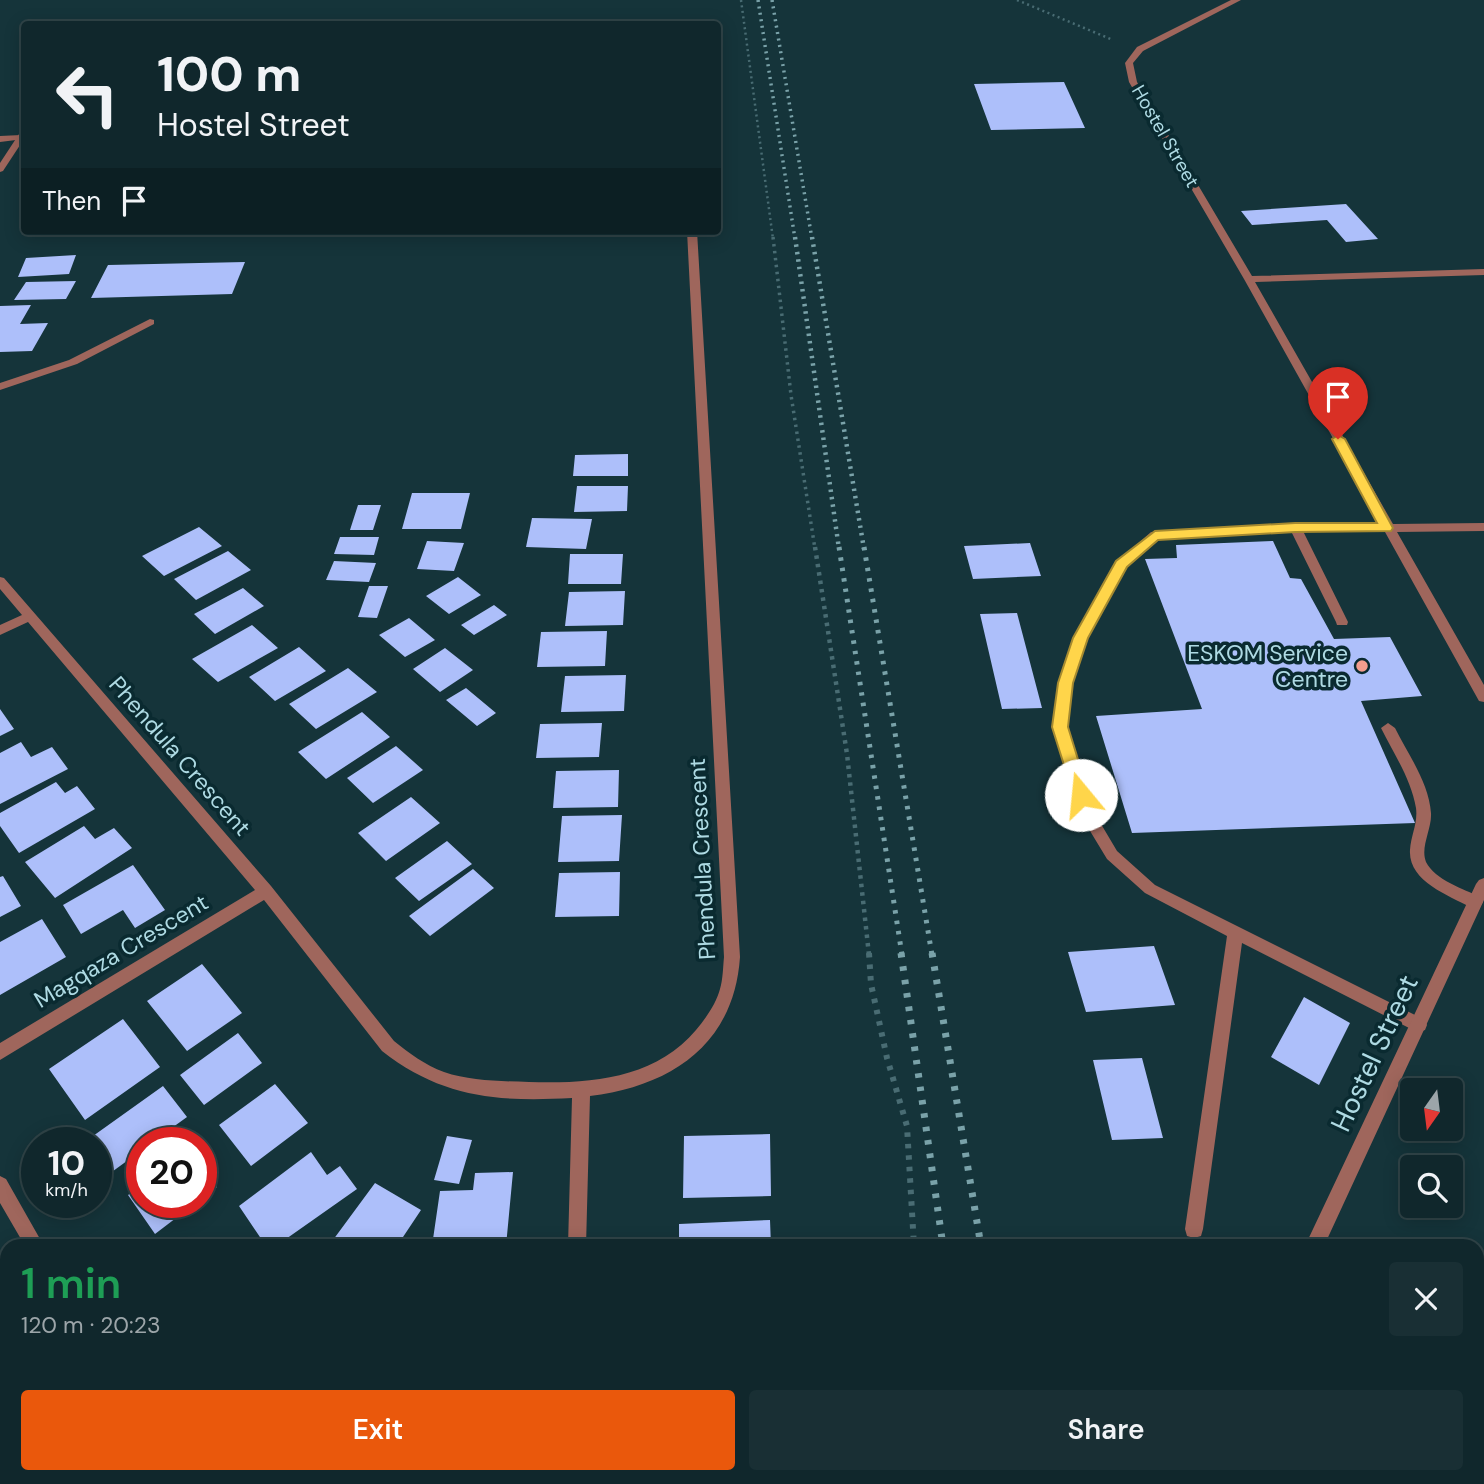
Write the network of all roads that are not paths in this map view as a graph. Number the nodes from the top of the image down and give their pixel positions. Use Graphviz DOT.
graph roads {
  1 [pos="1237,0"];
  2 [pos="21,135"];
  3 [pos="21,138"];
  4 [pos="0,139"];
  5 [pos="0,169"];
  6 [pos="692,235"];
  7 [pos="1484,272"];
  8 [pos="1249,279"];
  9 [pos="150,322"];
  10 [pos="0,387"];
  11 [pos="1295,527"];
  12 [pos="1484,527"];
  13 [pos="1387,528"];
  14 [pos="0,581"];
  15 [pos="30,616"];
  16 [pos="1342,622"];
  17 [pos="0,630"];
  18 [pos="1484,697"];
  19 [pos="1388,728"];
  20 [pos="1484,884"];
  21 [pos="266,891"];
  22 [pos="1475,902"];
  23 [pos="1236,931"];
  24 [pos="1419,1025"];
  25 [pos="0,1052"];
  26 [pos="581,1092"];
  27 [pos="0,1185"];
  28 [pos="1194,1229"];
  29 [pos="31,1239"];
  30 [pos="577,1239"];
  31 [pos="1317,1239"];
  1 -- 8 [label="street, Hostel Street"];
  2 -- 4 [label="street"];
  3 -- 5 [label="street"];
  6 -- 26 [label="street, Phendula Crescent"];
  7 -- 8 [label="street"];
  8 -- 13 [label="street, Hostel Street"];
  9 -- 10 [label="street"];
  11 -- 13 [label="street"];
  11 -- 16 [label="street"];
  11 -- 23 [label="street"];
  12 -- 13 [label="street"];
  13 -- 18 [label="street, Hostel Street"];
  14 -- 15 [label="street, Phendula Crescent"];
  15 -- 17 [label="street"];
  15 -- 21 [label="street, Phendula Crescent"];
  19 -- 22 [label="street"];
  20 -- 22 [label="street, Hostel Street"];
  21 -- 25 [label="street, Magqaza Crescent"];
  21 -- 26 [label="street, Phendula Crescent"];
  22 -- 24 [label="street, Hostel Street"];
  23 -- 24 [label="street"];
  23 -- 28 [label="street"];
  24 -- 31 [label="street, Hostel Street"];
  26 -- 30 [label="street"];
  27 -- 29 [label="street"];
}
